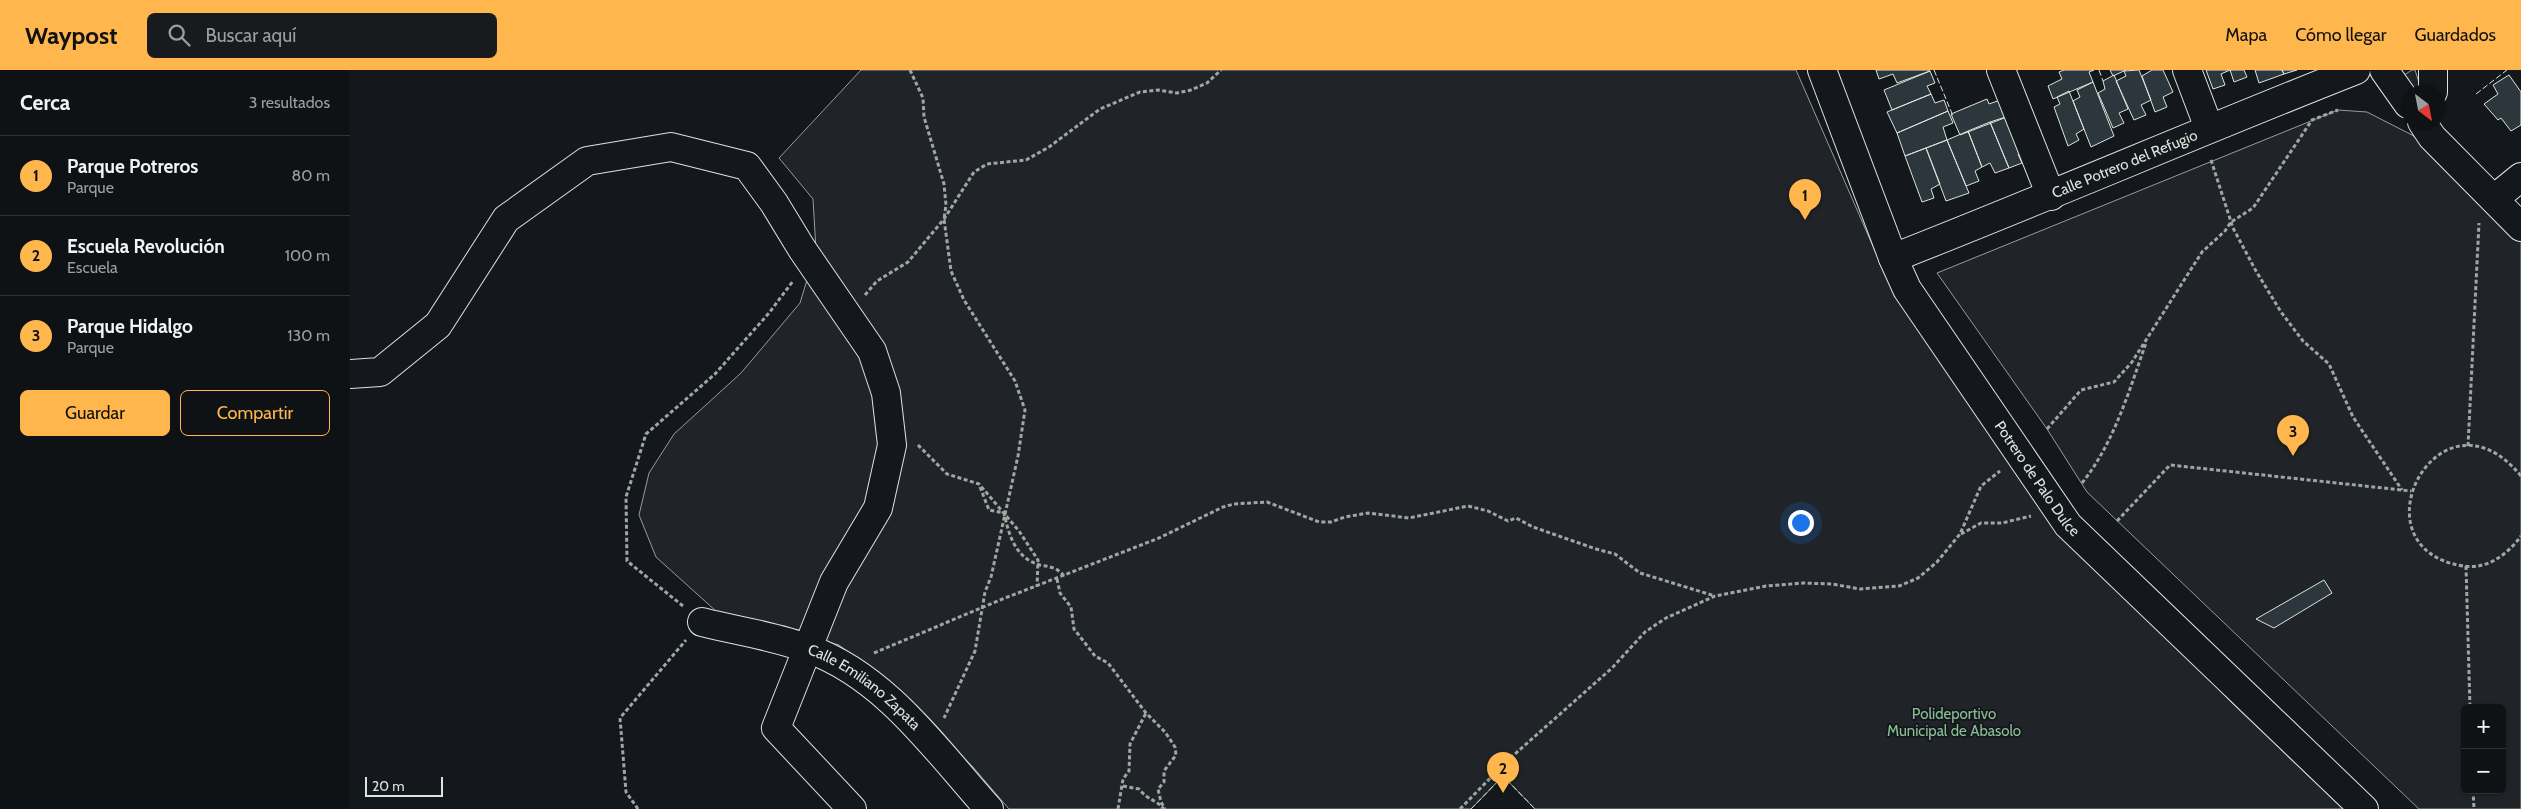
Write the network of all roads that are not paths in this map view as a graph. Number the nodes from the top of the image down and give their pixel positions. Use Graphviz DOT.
graph roads {
  1 [pos="1822,70"];
  2 [pos="2001,70"];
  3 [pos="2187,70"];
  4 [pos="2356,70"];
  5 [pos="2384,70"];
  6 [pos="2433,70"];
  7 [pos="2433,85"];
  8 [pos="2401,94"];
  9 [pos="2209,128"];
  10 [pos="2431,130"];
  11 [pos="2521,177"];
  12 [pos="2051,196"];
  13 [pos="2487,209"];
  14 [pos="2521,227"];
  15 [pos="1893,258"];
  16 [pos="350,374"];
  17 [pos="702,622"];
  18 [pos="808,649"];
  19 [pos="852,809"];
  20 [pos="989,809"];
  21 [pos="2364,809"];
  1 -- 15 [label="street, Potrero de Palo Dulce"];
  2 -- 12 [label="street"];
  3 -- 9 [label="street"];
  4 -- 9 [label="street, Calle Potrero del Refugio"];
  5 -- 8 [label="street"];
  6 -- 7 [label="street"];
  9 -- 12 [label="street, Calle Potrero del Refugio"];
  10 -- 13 [label="street"];
  11 -- 13 [label="street"];
  12 -- 15 [label="street, Calle Potrero del Refugio"];
  13 -- 14 [label="street"];
  15 -- 21 [label="street, Potrero de Palo Dulce"];
  16 -- 18 [label="street"];
  17 -- 18 [label="street, Calle Emiliano Zapata"];
  18 -- 19 [label="street"];
  18 -- 20 [label="street, Calle Emiliano Zapata"];
}
